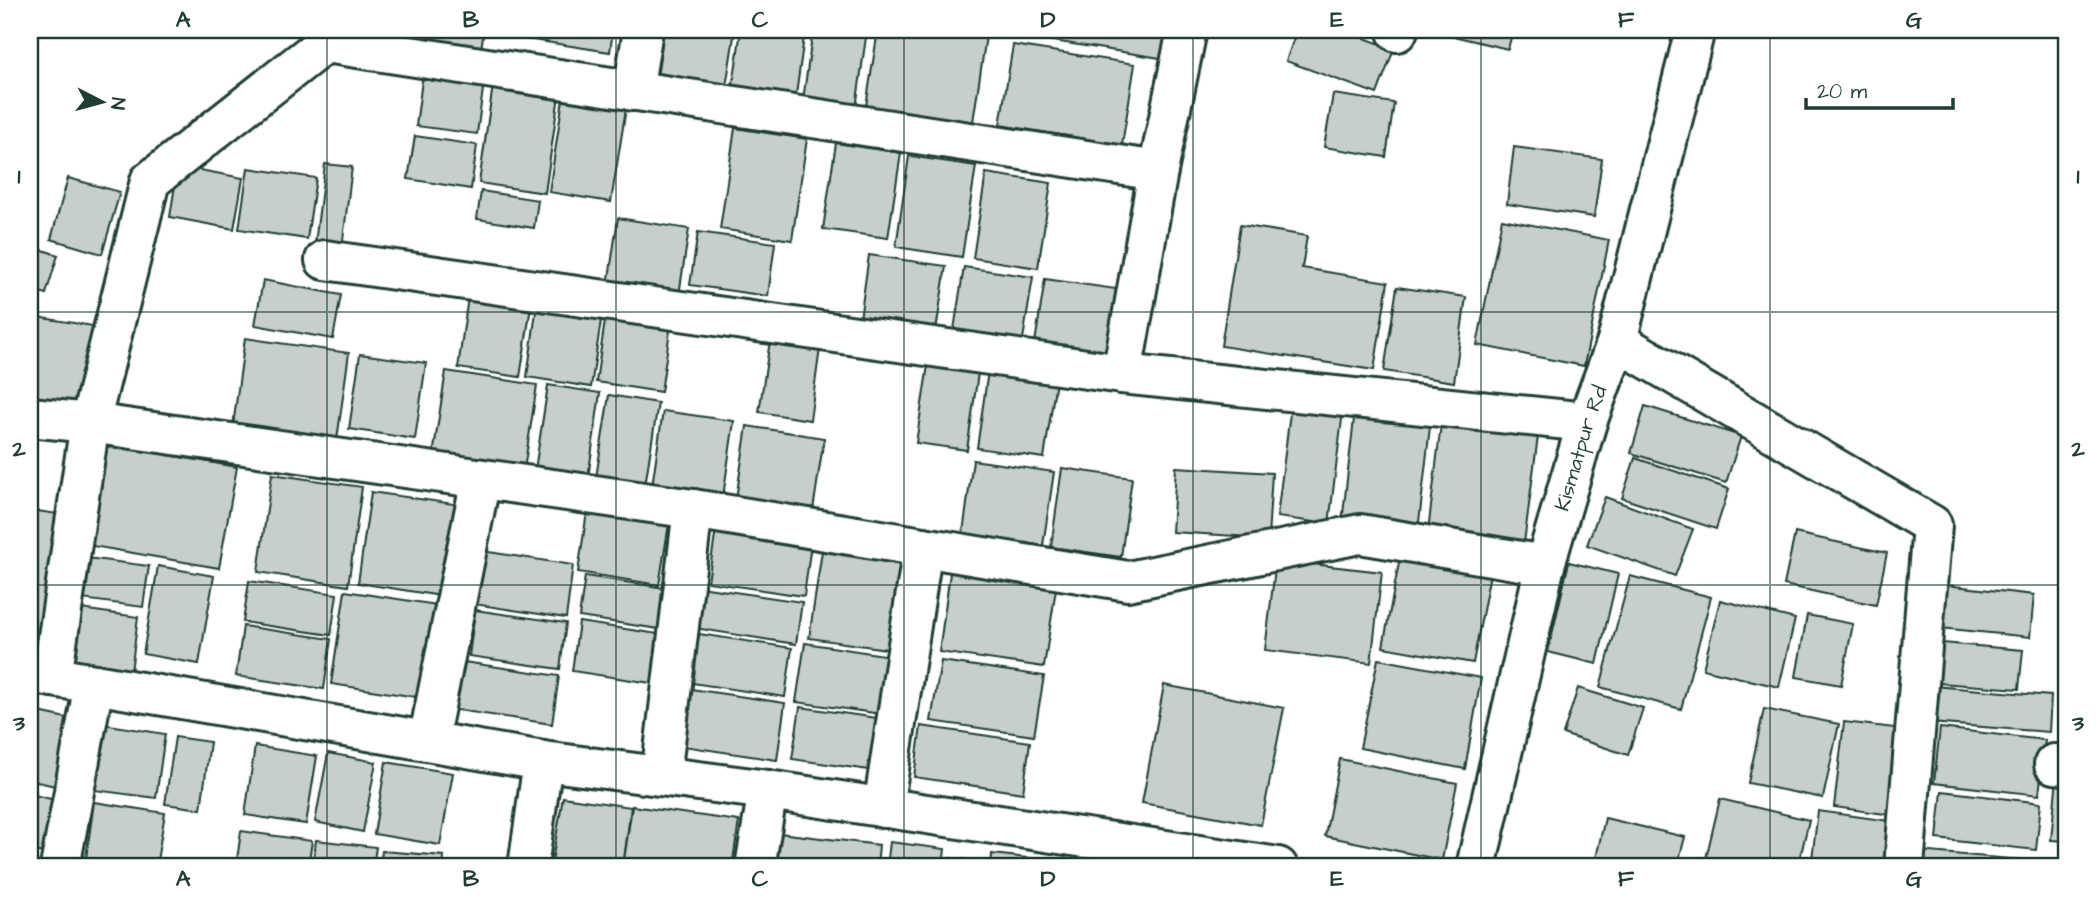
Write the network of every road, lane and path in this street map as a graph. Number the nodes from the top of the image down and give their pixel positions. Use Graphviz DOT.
graph roads {
  1 [pos="643,30"];
  2 [pos="1187,30"];
  3 [pos="1695,30"];
  4 [pos="326,36"];
  5 [pos="634,91"];
  6 [pos="1158,171"];
  7 [pos="325,260"];
  8 [pos="1617,341"];
  9 [pos="1122,374"];
  10 [pos="30,417"];
  11 [pos="1587,422"];
  12 [pos="90,423"];
  13 [pos="481,479"];
  14 [pos="693,509"];
  15 [pos="923,547"];
  16 [pos="1545,565"];
  17 [pos="41,675"];
  18 [pos="94,684"];
  19 [pos="428,741"];
  20 [pos="543,761"];
  21 [pos="661,776"];
  22 [pos="768,790"];
  23 [pos="883,808"];
  24 [pos="1480,866"];
  25 [pos="61,867"];
  26 [pos="528,867"];
  27 [pos="755,867"];
  28 [pos="1278,867"];
  29 [pos="1904,867"];
  1 -- 5 [label="street"];
  2 -- 6 [label="street"];
  3 -- 8 [label="street, Kismatpur Rd"];
  4 -- 5 [label="street"];
  4 -- 12 [label="street"];
  5 -- 6 [label="street"];
  6 -- 9 [label="street"];
  7 -- 9 [label="street"];
  8 -- 11 [label="street, Kismatpur Rd"];
  8 -- 29 [label="street"];
  9 -- 11 [label="street"];
  10 -- 12 [label="street"];
  11 -- 16 [label="street, Kismatpur Rd"];
  12 -- 13 [label="street"];
  12 -- 17 [label="street"];
  13 -- 14 [label="street"];
  13 -- 19 [label="street"];
  14 -- 15 [label="street"];
  14 -- 21 [label="street"];
  15 -- 16 [label="street"];
  15 -- 23 [label="street"];
  16 -- 24 [label="street, Kismatpur Rd"];
  17 -- 18 [label="street"];
  18 -- 19 [label="street"];
  18 -- 25 [label="street"];
  19 -- 20 [label="street"];
  20 -- 21 [label="street"];
  20 -- 26 [label="street"];
  21 -- 22 [label="street"];
  22 -- 23 [label="street"];
  22 -- 27 [label="street"];
  23 -- 28 [label="street"];
}
